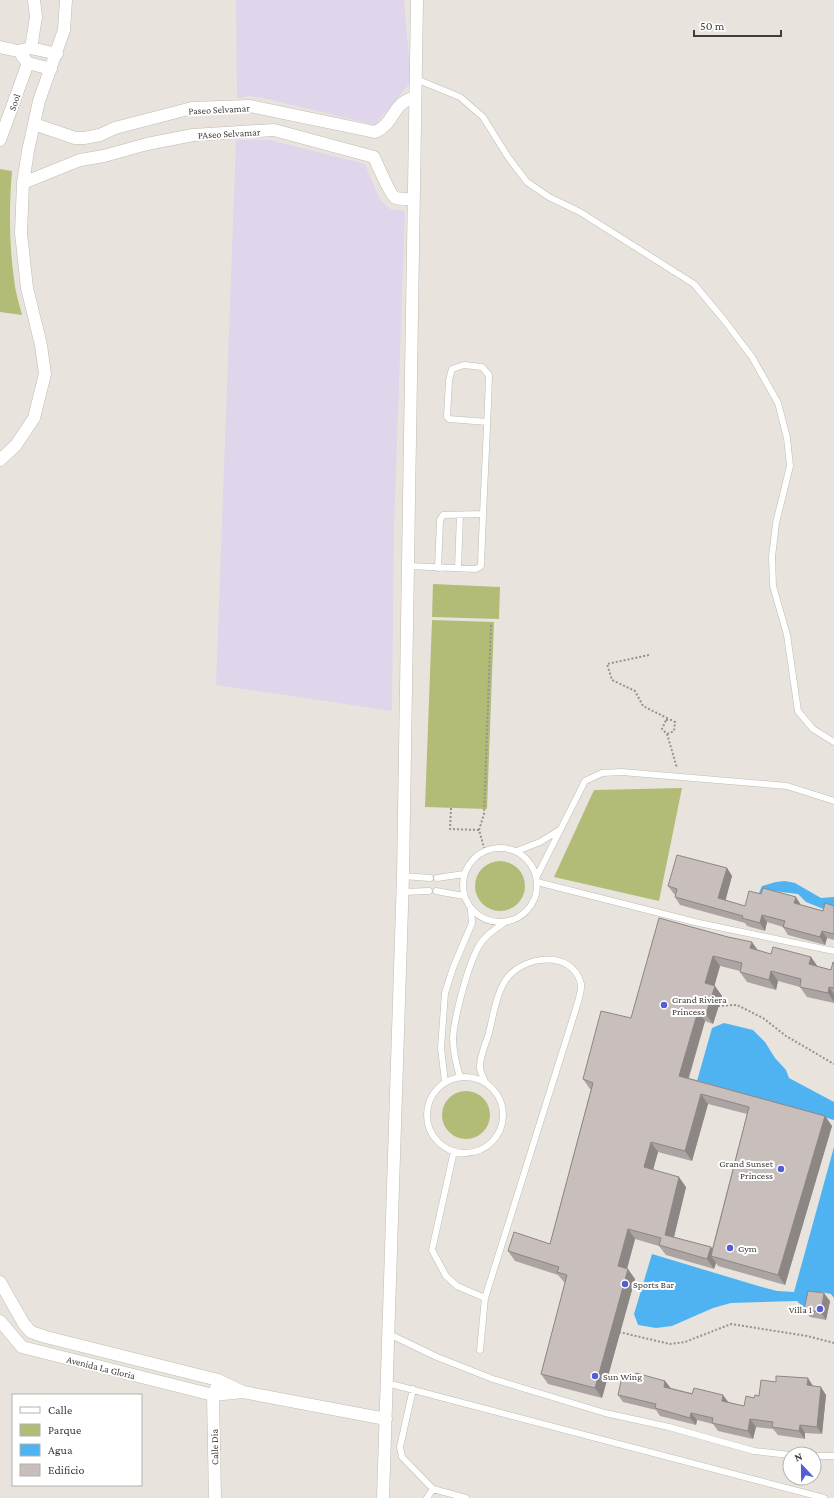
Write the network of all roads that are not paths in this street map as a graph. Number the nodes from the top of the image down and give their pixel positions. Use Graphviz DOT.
graph roads {
  1 [pos="34,0"];
  2 [pos="66,0"];
  3 [pos="417,0"];
  4 [pos="0,47"];
  5 [pos="31,48"];
  6 [pos="18,51"];
  7 [pos="57,54"];
  8 [pos="28,62"];
  9 [pos="51,69"];
  10 [pos="416,79"];
  11 [pos="415,97"];
  12 [pos="34,124"];
  13 [pos="0,140"];
  14 [pos="23,183"];
  15 [pos="414,199"];
  16 [pos="487,422"];
  17 [pos="0,460"];
  18 [pos="483,514"];
  19 [pos="460,515"];
  20 [pos="408,566"];
  21 [pos="438,568"];
  22 [pos="458,568"];
  23 [pos="834,742"];
  24 [pos="834,801"];
  25 [pos="558,832"];
  26 [pos="516,851"];
  27 [pos="464,874"];
  28 [pos="403,876"];
  29 [pos="430,878"];
  30 [pos="437,878"];
  31 [pos="537,879"];
  32 [pos="429,891"];
  33 [pos="436,891"];
  34 [pos="403,892"];
  35 [pos="464,896"];
  36 [pos="471,910"];
  37 [pos="504,922"];
  38 [pos="834,951"];
  39 [pos="460,1077"];
  40 [pos="445,1082"];
  41 [pos="485,1082"];
  42 [pos="454,1151"];
  43 [pos="0,1282"];
  44 [pos="485,1298"];
  45 [pos="15,1308"];
  46 [pos="0,1317"];
  47 [pos="0,1321"];
  48 [pos="389,1334"];
  49 [pos="480,1350"];
  50 [pos="218,1380"];
  51 [pos="387,1383"];
  52 [pos="413,1390"];
  53 [pos="243,1392"];
  54 [pos="213,1395"];
  55 [pos="386,1419"];
  56 [pos="782,1454"];
  57 [pos="822,1456"];
  58 [pos="834,1456"];
  59 [pos="433,1489"];
  60 [pos="215,1498"];
  61 [pos="383,1498"];
  62 [pos="427,1498"];
  63 [pos="466,1498"];
  64 [pos="824,1498"];
  1 -- 5 [label="street"];
  2 -- 7 [label="street"];
  3 -- 10 [label="street"];
  4 -- 6 [label="street"];
  5 -- 6 [label="street"];
  5 -- 7 [label="street"];
  6 -- 8 [label="street"];
  7 -- 9 [label="street"];
  8 -- 9 [label="street"];
  8 -- 13 [label="street, Sool"];
  9 -- 12 [label="street"];
  10 -- 11 [label="street"];
  10 -- 23 [label="lane"];
  11 -- 12 [label="street, Paseo Selvamar"];
  11 -- 15 [label="street"];
  12 -- 14 [label="street"];
  14 -- 15 [label="street, PAseo Selvamar"];
  14 -- 17 [label="street"];
  15 -- 20 [label="street"];
  16 -- 16 [label="lane"];
  16 -- 18 [label="lane"];
  18 -- 19 [label="lane"];
  18 -- 22 [label="lane"];
  19 -- 21 [label="lane"];
  19 -- 22 [label="lane"];
  20 -- 21 [label="lane"];
  20 -- 28 [label="street"];
  21 -- 22 [label="lane"];
  24 -- 25 [label="lane"];
  25 -- 26 [label="lane"];
  25 -- 31 [label="lane"];
  26 -- 27 [label="lane"];
  26 -- 31 [label="lane"];
  27 -- 30 [label="lane"];
  27 -- 35 [label="lane"];
  28 -- 29 [label="lane"];
  28 -- 34 [label="street"];
  31 -- 37 [label="lane"];
  31 -- 38 [label="lane"];
  32 -- 34 [label="lane"];
  33 -- 35 [label="lane"];
  34 -- 48 [label="street"];
  35 -- 36 [label="lane"];
  36 -- 37 [label="lane"];
  36 -- 40 [label="lane"];
  37 -- 39 [label="lane"];
  39 -- 40 [label="lane"];
  39 -- 41 [label="lane"];
  40 -- 42 [label="lane"];
  41 -- 42 [label="lane"];
  41 -- 44 [label="lane"];
  42 -- 44 [label="lane"];
  43 -- 45 [label="street, Avenida La Gloria"];
  44 -- 49 [label="lane"];
  45 -- 46 [label="street"];
  45 -- 50 [label="street, Avenida La Gloria"];
  47 -- 54 [label="street, Avenida La Gloria"];
  48 -- 51 [label="street"];
  48 -- 56 [label="lane"];
  50 -- 53 [label="street, Avenida La Gloria"];
  50 -- 54 [label="street"];
  51 -- 52 [label="lane"];
  51 -- 55 [label="street"];
  52 -- 59 [label="lane"];
  52 -- 64 [label="lane"];
  53 -- 54 [label="street, Avenida La Gloria"];
  53 -- 55 [label="street, Avenida La Gloria"];
  54 -- 60 [label="street, Calle Dia"];
  55 -- 61 [label="street"];
  57 -- 58 [label="lane"];
  59 -- 62 [label="lane"];
  59 -- 63 [label="lane"];
}
